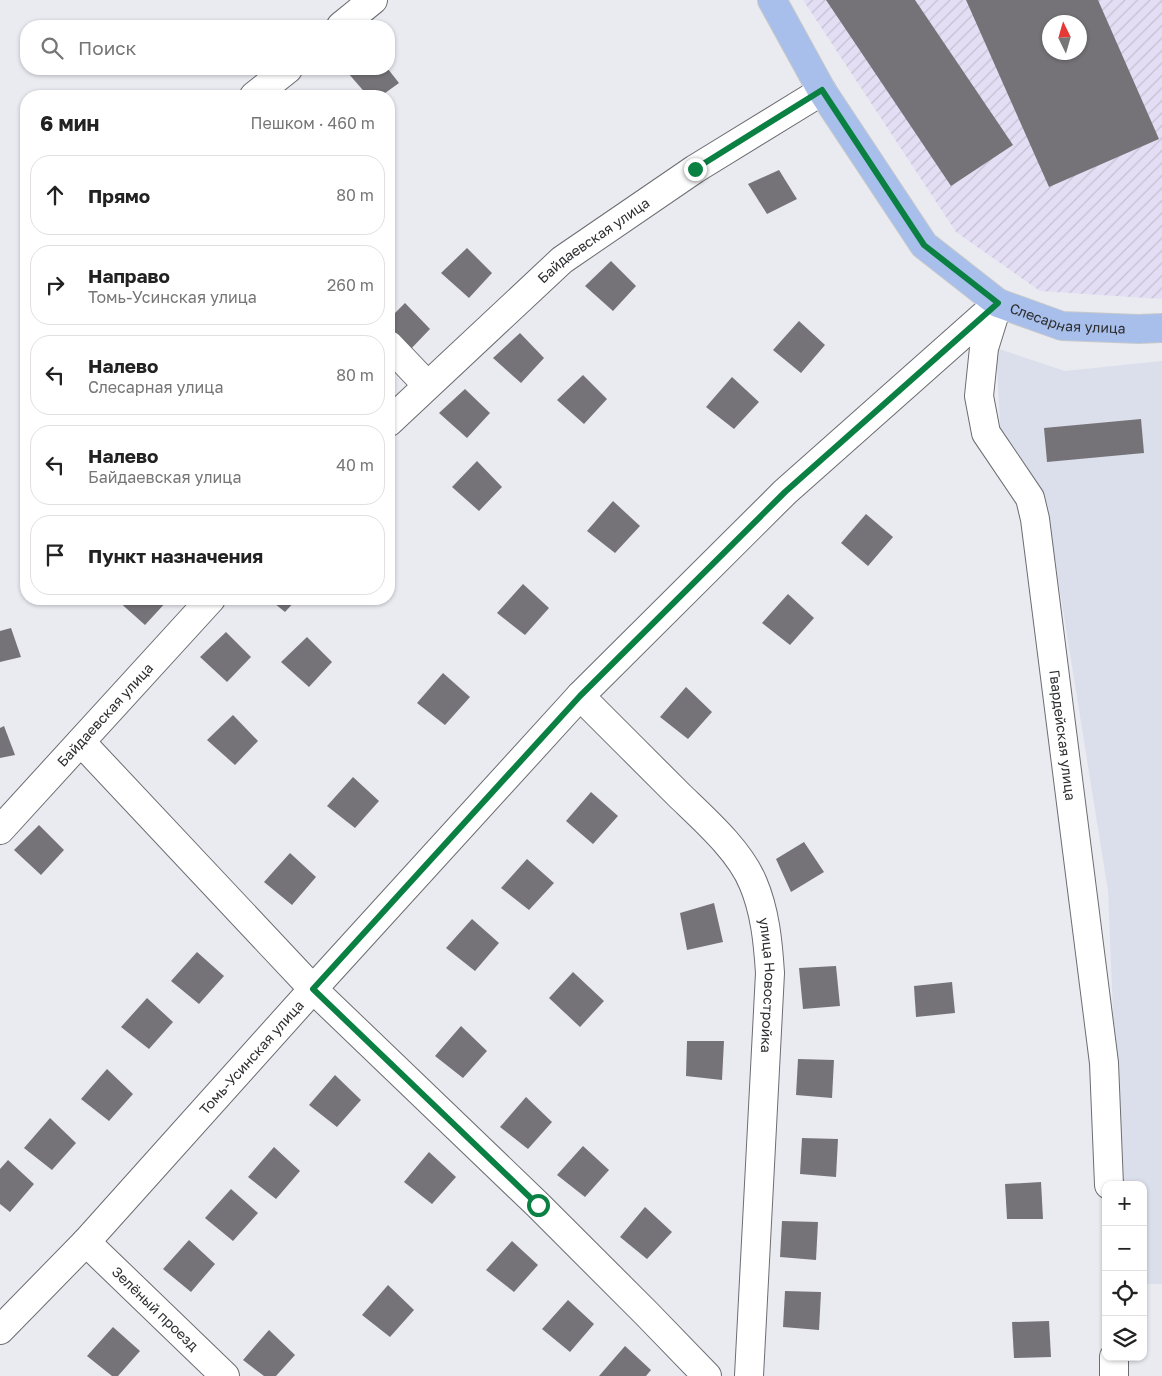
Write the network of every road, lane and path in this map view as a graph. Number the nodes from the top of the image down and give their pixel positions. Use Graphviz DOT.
graph roads {
  1 [pos="373,0"];
  2 [pos="772,0"];
  3 [pos="348,20"];
  4 [pos="280,75"];
  5 [pos="262,90"];
  6 [pos="822,90"];
  7 [pos="998,303"];
  8 [pos="1162,328"];
  9 [pos="395,352"];
  10 [pos="427,384"];
  11 [pos="395,416"];
  12 [pos="206,605"];
  13 [pos="580,696"];
  14 [pos="81,742"];
  15 [pos="0,830"];
  16 [pos="313,989"];
  17 [pos="1109,1181"];
  18 [pos="86,1242"];
  19 [pos="0,1330"];
  20 [pos="1114,1361"];
  21 [pos="225,1376"];
  22 [pos="707,1376"];
  23 [pos="749,1376"];
  24 [pos="1114,1376"];
  1 -- 3 [label="street"];
  2 -- 6 [label="main road, Слесарная улица"];
  4 -- 5 [label="street"];
  6 -- 7 [label="main road, Слесарная улица"];
  6 -- 10 [label="street, Байдаевская улица"];
  7 -- 8 [label="main road, Слесарная улица"];
  7 -- 13 [label="street, Томь-Усинская улица"];
  7 -- 17 [label="street, Гвардейская улица"];
  9 -- 10 [label="street"];
  10 -- 11 [label="street, Байдаевская улица"];
  12 -- 14 [label="street, Байдаевская улица"];
  13 -- 16 [label="street, Томь-Усинская улица"];
  13 -- 23 [label="street, улица Новостройка"];
  14 -- 15 [label="street, Байдаевская улица"];
  14 -- 16 [label="street"];
  16 -- 18 [label="street, Томь-Усинская улица"];
  16 -- 22 [label="street"];
  18 -- 19 [label="street, Томь-Усинская улица"];
  18 -- 21 [label="street, Зелёный проезд"];
  20 -- 24 [label="street"];
}
